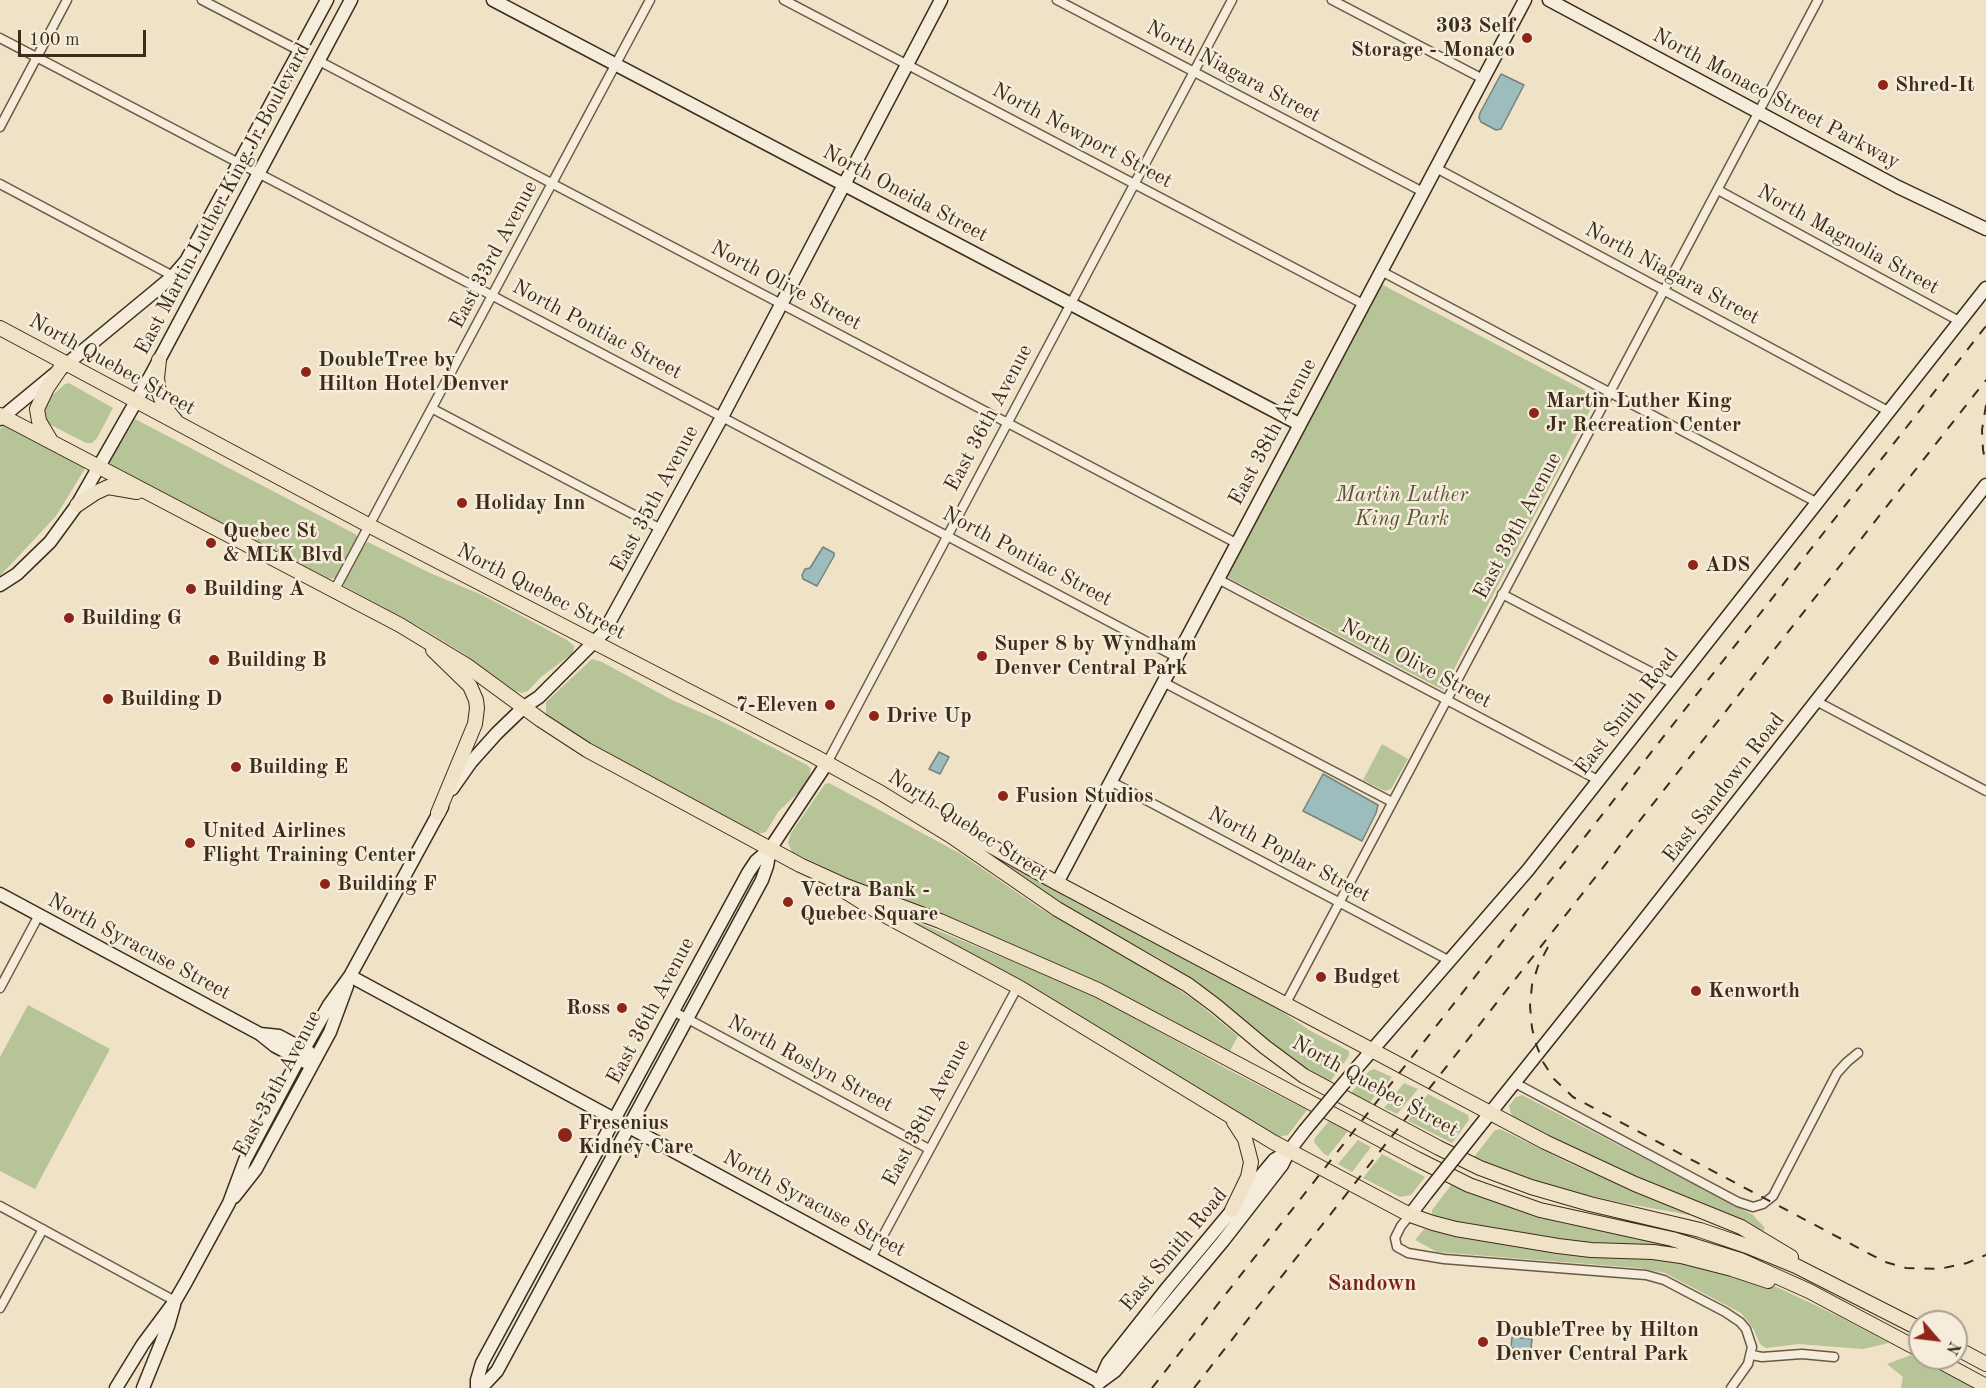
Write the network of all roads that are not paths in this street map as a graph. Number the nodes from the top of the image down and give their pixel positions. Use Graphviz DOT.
graph roads {
  1 [pos="67,0"];
  2 [pos="202,0"];
  3 [pos="327,0"];
  4 [pos="351,0"];
  5 [pos="493,0"];
  6 [pos="651,0"];
  7 [pos="784,0"];
  8 [pos="941,0"];
  9 [pos="1057,0"];
  10 [pos="1233,0"];
  11 [pos="1332,0"];
  12 [pos="1525,0"];
  13 [pos="1549,0"];
  14 [pos="1818,0"];
  15 [pos="0,38"];
  16 [pos="300,51"];
  17 [pos="37,57"];
  18 [pos="319,61"];
  19 [pos="616,64"];
  20 [pos="907,65"];
  21 [pos="1194,72"];
  22 [pos="1480,77"];
  23 [pos="1759,112"];
  24 [pos="0,127"];
  25 [pos="240,163"];
  26 [pos="1436,168"];
  27 [pos="259,173"];
  28 [pos="0,184"];
  29 [pos="552,184"];
  30 [pos="844,184"];
  31 [pos="1135,184"];
  32 [pos="1718,190"];
  33 [pos="1423,192"];
  34 [pos="1986,229"];
  35 [pos="1381,271"];
  36 [pos="173,276"];
  37 [pos="1986,288"];
  38 [pos="1664,290"];
  39 [pos="493,296"];
  40 [pos="781,304"];
  41 [pos="1071,304"];
  42 [pos="1363,304"];
  43 [pos="1961,322"];
  44 [pos="0,328"];
  45 [pos="159,360"];
  46 [pos="64,365"];
  47 [pos="1609,393"];
  48 [pos="135,402"];
  49 [pos="433,409"];
  50 [pos="1890,412"];
  51 [pos="1,417"];
  52 [pos="722,417"];
  53 [pos="1008,423"];
  54 [pos="1299,424"];
  55 [pos="179,425"];
  56 [pos="52,442"];
  57 [pos="99,466"];
  58 [pos="1986,485"];
  59 [pos="156,496"];
  60 [pos="1816,502"];
  61 [pos="77,505"];
  62 [pos="370,526"];
  63 [pos="661,529"];
  64 [pos="948,536"];
  65 [pos="1236,543"];
  66 [pos="1218,579"];
  67 [pos="0,585"];
  68 [pos="334,591"];
  69 [pos="1502,594"];
  70 [pos="419,636"];
  71 [pos="595,644"];
  72 [pos="1176,657"];
  73 [pos="1163,682"];
  74 [pos="1674,684"];
  75 [pos="1446,700"];
  76 [pos="1816,701"];
  77 [pos="524,707"];
  78 [pos="826,763"];
  79 [pos="1599,780"];
  80 [pos="1110,781"];
  81 [pos="1986,791"];
  82 [pos="881,793"];
  83 [pos="1392,802"];
  84 [pos="438,813"];
  85 [pos="770,849"];
  86 [pos="800,865"];
  87 [pos="1057,883"];
  88 [pos="0,894"];
  89 [pos="1340,902"];
  90 [pos="39,915"];
  91 [pos="1450,961"];
  92 [pos="350,976"];
  93 [pos="1017,986"];
  94 [pos="0,988"];
  95 [pos="1285,1005"];
  96 [pos="673,1011"];
  97 [pos="687,1018"];
  98 [pos="1371,1050"];
  99 [pos="1858,1053"];
  100 [pos="302,1054"];
  101 [pos="314,1061"];
  102 [pos="1515,1083"];
  103 [pos="1490,1113"];
  104 [pos="1227,1114"];
  105 [pos="615,1119"];
  106 [pos="628,1126"];
  107 [pos="929,1149"];
  108 [pos="1289,1151"];
  109 [pos="229,1203"];
  110 [pos="0,1206"];
  111 [pos="1232,1210"];
  112 [pos="1410,1215"];
  113 [pos="42,1229"];
  114 [pos="871,1257"];
  115 [pos="1833,1285"];
  116 [pos="175,1301"];
  117 [pos="0,1308"];
  118 [pos="1908,1322"];
  119 [pos="1875,1326"];
  120 [pos="1908,1344"];
  121 [pos="1968,1354"];
  122 [pos="1752,1355"];
  123 [pos="1834,1357"];
  124 [pos="1986,1364"];
  125 [pos="1956,1370"];
  126 [pos="1099,1385"];
  127 [pos="1986,1386"];
  128 [pos="116,1388"];
  129 [pos="143,1388"];
  130 [pos="479,1388"];
  131 [pos="1731,1388"];
  1 -- 17 [label="street"];
  2 -- 16 [label="street"];
  3 -- 16 [label="street, East Martin Luther King Jr Boulevard"];
  4 -- 18 [label="street, East Martin Luther King Jr Boulevard"];
  5 -- 19 [label="street, North Oneida Street"];
  6 -- 19 [label="street, East 33rd Avenue"];
  7 -- 20 [label="street, North Newport Street"];
  8 -- 20 [label="street, East 35th Avenue"];
  9 -- 21 [label="street, North Niagara Street"];
  10 -- 21 [label="street, East 36th Avenue"];
  11 -- 22 [label="street"];
  12 -- 22 [label="street, East 38th Avenue"];
  13 -- 23 [label="street, North Monaco Street Parkway"];
  14 -- 23 [label="street, East 39th Avenue"];
  15 -- 17 [label="street, North Pontiac Street"];
  16 -- 25 [label="street, East Martin Luther King Jr Boulevard"];
  17 -- 24 [label="street"];
  17 -- 25 [label="street, North Pontiac Street"];
  18 -- 27 [label="street, East Martin Luther King Jr Boulevard"];
  18 -- 29 [label="street, North Olive Street"];
  19 -- 29 [label="street, East 33rd Avenue"];
  19 -- 30 [label="street, North Oneida Street"];
  20 -- 30 [label="street, East 35th Avenue"];
  20 -- 31 [label="street, North Newport Street"];
  21 -- 31 [label="street, East 36th Avenue"];
  21 -- 33 [label="street, North Niagara Street"];
  22 -- 26 [label="street, East 38th Avenue"];
  23 -- 32 [label="street, East 39th Avenue"];
  23 -- 34 [label="street, North Monaco Street Parkway"];
  25 -- 27 [label="street, North Pontiac Street"];
  25 -- 36 [label="street, East Martin Luther King Jr Boulevard"];
  26 -- 33 [label="street, East 38th Avenue"];
  26 -- 38 [label="street, North Niagara Street"];
  27 -- 39 [label="street, North Pontiac Street"];
  27 -- 45 [label="street, East Martin Luther King Jr Boulevard"];
  28 -- 36 [label="street"];
  29 -- 39 [label="street, East 33rd Avenue"];
  29 -- 40 [label="street, North Olive Street"];
  30 -- 40 [label="street, East 35th Avenue"];
  30 -- 41 [label="street, North Oneida Street"];
  31 -- 41 [label="street, East 36th Avenue"];
  31 -- 42 [label="street, North Newport Street"];
  32 -- 38 [label="street, East 39th Avenue"];
  32 -- 43 [label="street, North Magnolia Street"];
  33 -- 35 [label="street, East 38th Avenue"];
  35 -- 42 [label="street, East 38th Avenue"];
  35 -- 47 [label="street"];
  36 -- 46 [label="street, East Martin Luther King Jr Boulevard"];
  37 -- 43 [label="street, East Smith Road"];
  38 -- 47 [label="street, East 39th Avenue"];
  38 -- 50 [label="street, North Niagara Street"];
  39 -- 49 [label="street, East 33rd Avenue"];
  39 -- 52 [label="street, North Pontiac Street"];
  40 -- 52 [label="street, East 35th Avenue"];
  40 -- 53 [label="street, North Olive Street"];
  41 -- 53 [label="street, East 36th Avenue"];
  41 -- 54 [label="street, North Oneida Street"];
  42 -- 54 [label="street, East 38th Avenue"];
  43 -- 50 [label="street, East Smith Road"];
  44 -- 46 [label="main road, North Quebec Street"];
  45 -- 48 [label="street, East Martin Luther King Jr Boulevard"];
  45 -- 55 [label="main road"];
  46 -- 48 [label="main road, North Quebec Street"];
  46 -- 51 [label="street, East Martin Luther King Jr Boulevard"];
  46 -- 56 [label="main road"];
  47 -- 60 [label="street"];
  47 -- 69 [label="street, East 39th Avenue"];
  48 -- 55 [label="main road, North Quebec Street"];
  48 -- 57 [label="street, East Martin Luther King Jr Boulevard"];
  49 -- 62 [label="street, East 33rd Avenue"];
  49 -- 63 [label="street"];
  50 -- 60 [label="street, East Smith Road"];
  51 -- 56 [label="main road, North Quebec Street"];
  52 -- 63 [label="street, East 35th Avenue"];
  52 -- 64 [label="street, North Pontiac Street"];
  53 -- 64 [label="street, East 36th Avenue"];
  53 -- 65 [label="street, North Olive Street"];
  54 -- 65 [label="street, East 38th Avenue"];
  55 -- 62 [label="main road, North Quebec Street"];
  56 -- 57 [label="main road, North Quebec Street"];
  57 -- 59 [label="main road, North Quebec Street"];
  57 -- 61 [label="street, East Martin Luther King Jr Boulevard"];
  58 -- 76 [label="street, East Sandown Road"];
  59 -- 61 [label="main road"];
  59 -- 68 [label="main road, North Quebec Street"];
  60 -- 74 [label="street, East Smith Road"];
  61 -- 67 [label="street, East Martin Luther King Jr Boulevard"];
  62 -- 68 [label="street, East 33rd Avenue"];
  62 -- 71 [label="main road, North Quebec Street"];
  63 -- 71 [label="street, East 35th Avenue"];
  64 -- 72 [label="street, North Pontiac Street"];
  64 -- 78 [label="street, East 36th Avenue"];
  65 -- 66 [label="street, East 38th Avenue"];
  66 -- 72 [label="street, East 38th Avenue"];
  66 -- 75 [label="street, North Olive Street"];
  68 -- 70 [label="main road, North Quebec Street"];
  69 -- 74 [label="street"];
  69 -- 75 [label="street, East 39th Avenue"];
  70 -- 77 [label="main road, North Quebec Street"];
  70 -- 84 [label="main road"];
  71 -- 77 [label="street, East 35th Avenue"];
  71 -- 78 [label="main road, North Quebec Street"];
  72 -- 73 [label="street, East 38th Avenue"];
  73 -- 80 [label="street, East 38th Avenue"];
  73 -- 83 [label="street"];
  74 -- 79 [label="street, East Smith Road"];
  75 -- 79 [label="street, North Olive Street"];
  75 -- 83 [label="street, East 39th Avenue"];
  76 -- 81 [label="street"];
  76 -- 102 [label="street, East Sandown Road"];
  77 -- 84 [label="street, East 35th Avenue"];
  77 -- 85 [label="main road, North Quebec Street"];
  78 -- 82 [label="main road, North Quebec Street"];
  78 -- 85 [label="street, East 36th Avenue"];
  79 -- 91 [label="street, East Smith Road"];
  80 -- 87 [label="street, East 38th Avenue"];
  80 -- 89 [label="street, North Poplar Street"];
  82 -- 87 [label="main road"];
  82 -- 115 [label="main road, North Quebec Street"];
  83 -- 89 [label="street, East 39th Avenue"];
  84 -- 92 [label="street, East 35th Avenue"];
  85 -- 86 [label="main road, North Quebec Street"];
  85 -- 96 [label="street, East 36th Avenue"];
  85 -- 97 [label="street, East 36th Avenue"];
  86 -- 93 [label="main road"];
  86 -- 119 [label="main road, North Quebec Street"];
  87 -- 95 [label="main road"];
  88 -- 90 [label="street, North Syracuse Street"];
  89 -- 91 [label="street, North Poplar Street"];
  89 -- 95 [label="street, East 39th Avenue"];
  90 -- 94 [label="street"];
  90 -- 100 [label="street, North Syracuse Street"];
  91 -- 98 [label="street, East Smith Road"];
  92 -- 100 [label="street, East 35th Avenue"];
  92 -- 101 [label="street, East 35th Avenue"];
  92 -- 105 [label="street, North Syracuse Street"];
  93 -- 104 [label="main road"];
  93 -- 107 [label="street, East 38th Avenue"];
  95 -- 98 [label="main road"];
  96 -- 97 [label="street, North Roslyn Street"];
  96 -- 105 [label="street, East 36th Avenue"];
  97 -- 106 [label="street, East 36th Avenue"];
  97 -- 107 [label="street, North Roslyn Street"];
  98 -- 103 [label="main road"];
  98 -- 108 [label="street, East Smith Road, bridge"];
  99 -- 102 [label="street"];
  100 -- 101 [label="street, North Syracuse Street"];
  100 -- 109 [label="street, East 35th Avenue"];
  101 -- 109 [label="street, East 35th Avenue"];
  102 -- 103 [label="street, East Sandown Road"];
  103 -- 112 [label="street, East Sandown Road, bridge"];
  103 -- 115 [label="main road"];
  104 -- 108 [label="main road"];
  104 -- 111 [label="main road"];
  105 -- 106 [label="street, North Syracuse Street"];
  105 -- 130 [label="street, East 36th Avenue"];
  106 -- 114 [label="street, North Syracuse Street"];
  106 -- 130 [label="street, East 36th Avenue"];
  107 -- 114 [label="street, East 38th Avenue"];
  108 -- 111 [label="street, East Smith Road"];
  108 -- 112 [label="main road"];
  108 -- 126 [label="street, East Smith Road"];
  109 -- 116 [label="street, East 35th Avenue"];
  110 -- 113 [label="street"];
  111 -- 126 [label="street, East Smith Road"];
  112 -- 119 [label="main road"];
  112 -- 122 [label="street"];
  113 -- 116 [label="street"];
  113 -- 117 [label="street"];
  114 -- 126 [label="street, North Syracuse Street"];
  115 -- 118 [label="main road, North Quebec Street"];
  116 -- 128 [label="street, East 35th Avenue"];
  116 -- 129 [label="street, East 35th Avenue"];
  119 -- 120 [label="main road, North Quebec Street"];
  121 -- 124 [label="main road"];
  122 -- 123 [label="street"];
  122 -- 131 [label="street"];
  125 -- 127 [label="main road"];
}
